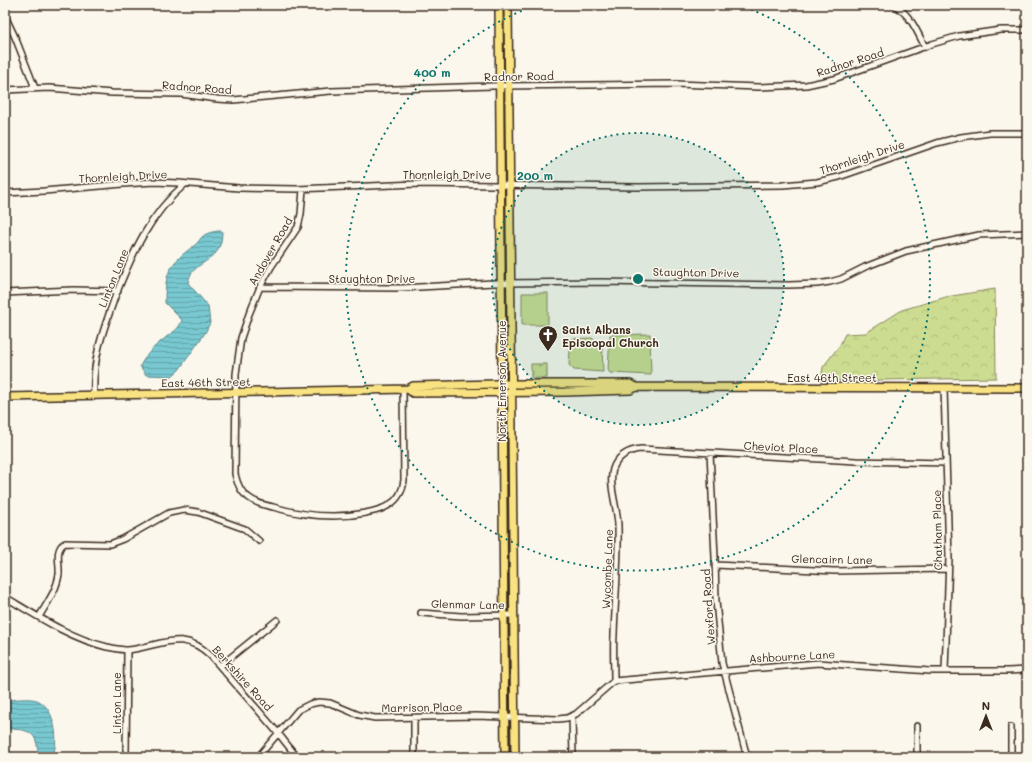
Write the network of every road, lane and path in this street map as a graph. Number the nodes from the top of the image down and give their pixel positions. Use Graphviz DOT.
graph roads {
  1 [pos="499,5"];
  2 [pos="508,5"];
  3 [pos="894,5"];
  4 [pos="5,16"];
  5 [pos="1027,30"];
  6 [pos="925,47"];
  7 [pos="500,86"];
  8 [pos="509,86"];
  9 [pos="35,88"];
  10 [pos="5,90"];
  11 [pos="1027,132"];
  12 [pos="185,184"];
  13 [pos="501,184"];
  14 [pos="510,184"];
  15 [pos="303,189"];
  16 [pos="5,193"];
  17 [pos="1027,233"];
  18 [pos="502,283"];
  19 [pos="511,283"];
  20 [pos="260,287"];
  21 [pos="118,291"];
  22 [pos="5,293"];
  23 [pos="503,384"];
  24 [pos="512,384"];
  25 [pos="636,387"];
  26 [pos="944,388"];
  27 [pos="1027,388"];
  28 [pos="405,389"];
  29 [pos="236,392"];
  30 [pos="512,392"];
  31 [pos="503,393"];
  32 [pos="94,396"];
  33 [pos="5,398"];
  34 [pos="710,453"];
  35 [pos="618,459"];
  36 [pos="946,464"];
  37 [pos="259,540"];
  38 [pos="716,565"];
  39 [pos="948,569"];
  40 [pos="5,596"];
  41 [pos="421,613"];
  42 [pos="504,615"];
  43 [pos="514,615"];
  44 [pos="39,616"];
  45 [pos="277,620"];
  46 [pos="127,650"];
  47 [pos="220,666"];
  48 [pos="1027,670"];
  49 [pos="725,671"];
  50 [pos="944,671"];
  51 [pos="614,681"];
  52 [pos="572,716"];
  53 [pos="414,717"];
  54 [pos="505,717"];
  55 [pos="514,718"];
  56 [pos="917,726"];
  57 [pos="1011,727"];
  58 [pos="278,733"];
  59 [pos="126,757"];
  60 [pos="258,757"];
  61 [pos="297,757"];
  62 [pos="414,757"];
  63 [pos="505,757"];
  64 [pos="515,757"];
  65 [pos="573,757"];
  66 [pos="747,757"];
  67 [pos="917,757"];
  68 [pos="1011,757"];
  1 -- 7 [label="main road, North Emerson Avenue"];
  2 -- 8 [label="main road, North Emerson Avenue"];
  3 -- 6 [label="street"];
  4 -- 9 [label="street"];
  5 -- 6 [label="street, Radnor Road"];
  6 -- 8 [label="street, Radnor Road"];
  7 -- 8 [label="street, Radnor Road"];
  7 -- 9 [label="street, Radnor Road"];
  7 -- 13 [label="main road, North Emerson Avenue"];
  8 -- 14 [label="main road, North Emerson Avenue"];
  9 -- 10 [label="street, Radnor Road"];
  11 -- 14 [label="street, Thornleigh Drive"];
  12 -- 15 [label="street, Thornleigh Drive"];
  12 -- 16 [label="street, Thornleigh Drive"];
  12 -- 21 [label="street, Linton Lane"];
  13 -- 14 [label="street, Thornleigh Drive"];
  13 -- 15 [label="street, Thornleigh Drive"];
  13 -- 18 [label="main road, North Emerson Avenue"];
  14 -- 19 [label="main road, North Emerson Avenue"];
  15 -- 20 [label="street, Andover Road"];
  17 -- 19 [label="street, Staughton Drive"];
  18 -- 19 [label="street, Staughton Drive"];
  18 -- 20 [label="street, Staughton Drive"];
  18 -- 23 [label="main road, North Emerson Avenue"];
  19 -- 24 [label="main road, North Emerson Avenue"];
  20 -- 29 [label="street, Andover Road"];
  21 -- 22 [label="street"];
  21 -- 32 [label="street, Linton Lane"];
  23 -- 24 [label="main road, East 46th Street"];
  23 -- 28 [label="main road, East 46th Street"];
  23 -- 31 [label="main road, North Emerson Avenue"];
  24 -- 25 [label="main road, East 46th Street"];
  24 -- 30 [label="main road, North Emerson Avenue"];
  25 -- 26 [label="main road, East 46th Street"];
  25 -- 30 [label="main road, East 46th Street"];
  26 -- 27 [label="main road, East 46th Street"];
  26 -- 36 [label="street, Chatham Place"];
  28 -- 29 [label="main road, East 46th Street"];
  28 -- 29 [label="street, Andover Road"];
  28 -- 31 [label="main road, East 46th Street"];
  29 -- 32 [label="main road, East 46th Street"];
  30 -- 31 [label="main road, East 46th Street"];
  30 -- 43 [label="main road, North Emerson Avenue"];
  31 -- 42 [label="main road, North Emerson Avenue"];
  32 -- 33 [label="main road, East 46th Street"];
  34 -- 35 [label="street, Cheviot Place"];
  34 -- 36 [label="street, Cheviot Place"];
  34 -- 38 [label="street, Wexford Road"];
  35 -- 51 [label="street, Wycombe Lane"];
  36 -- 39 [label="street, Chatham Place"];
  37 -- 44 [label="street"];
  38 -- 39 [label="street, Glencairn Lane"];
  38 -- 49 [label="street, Wexford Road"];
  39 -- 50 [label="street, Chatham Place"];
  40 -- 44 [label="street, Berkshire Road"];
  41 -- 42 [label="street, Glenmar Lane"];
  42 -- 43 [label="street, Glenmar Lane"];
  42 -- 54 [label="main road, North Emerson Avenue"];
  43 -- 55 [label="main road, North Emerson Avenue"];
  44 -- 46 [label="street, Berkshire Road"];
  45 -- 47 [label="street"];
  46 -- 47 [label="street, Berkshire Road"];
  46 -- 59 [label="street, Linton Lane"];
  47 -- 58 [label="street, Berkshire Road"];
  48 -- 50 [label="street, Ashbourne Lane"];
  49 -- 50 [label="street, Ashbourne Lane"];
  49 -- 51 [label="street, Ashbourne Lane"];
  49 -- 66 [label="street, Wexford Road"];
  51 -- 52 [label="street"];
  52 -- 55 [label="street, Marrison Place"];
  52 -- 65 [label="street"];
  53 -- 54 [label="street, Marrison Place"];
  53 -- 58 [label="street, Marrison Place"];
  53 -- 62 [label="street"];
  54 -- 55 [label="street, Marrison Place"];
  54 -- 63 [label="main road, North Emerson Avenue"];
  55 -- 64 [label="main road, North Emerson Avenue"];
  56 -- 67 [label="street"];
  57 -- 68 [label="street"];
  58 -- 60 [label="street, Marrison Place"];
  58 -- 61 [label="street, Berkshire Road"];
}
